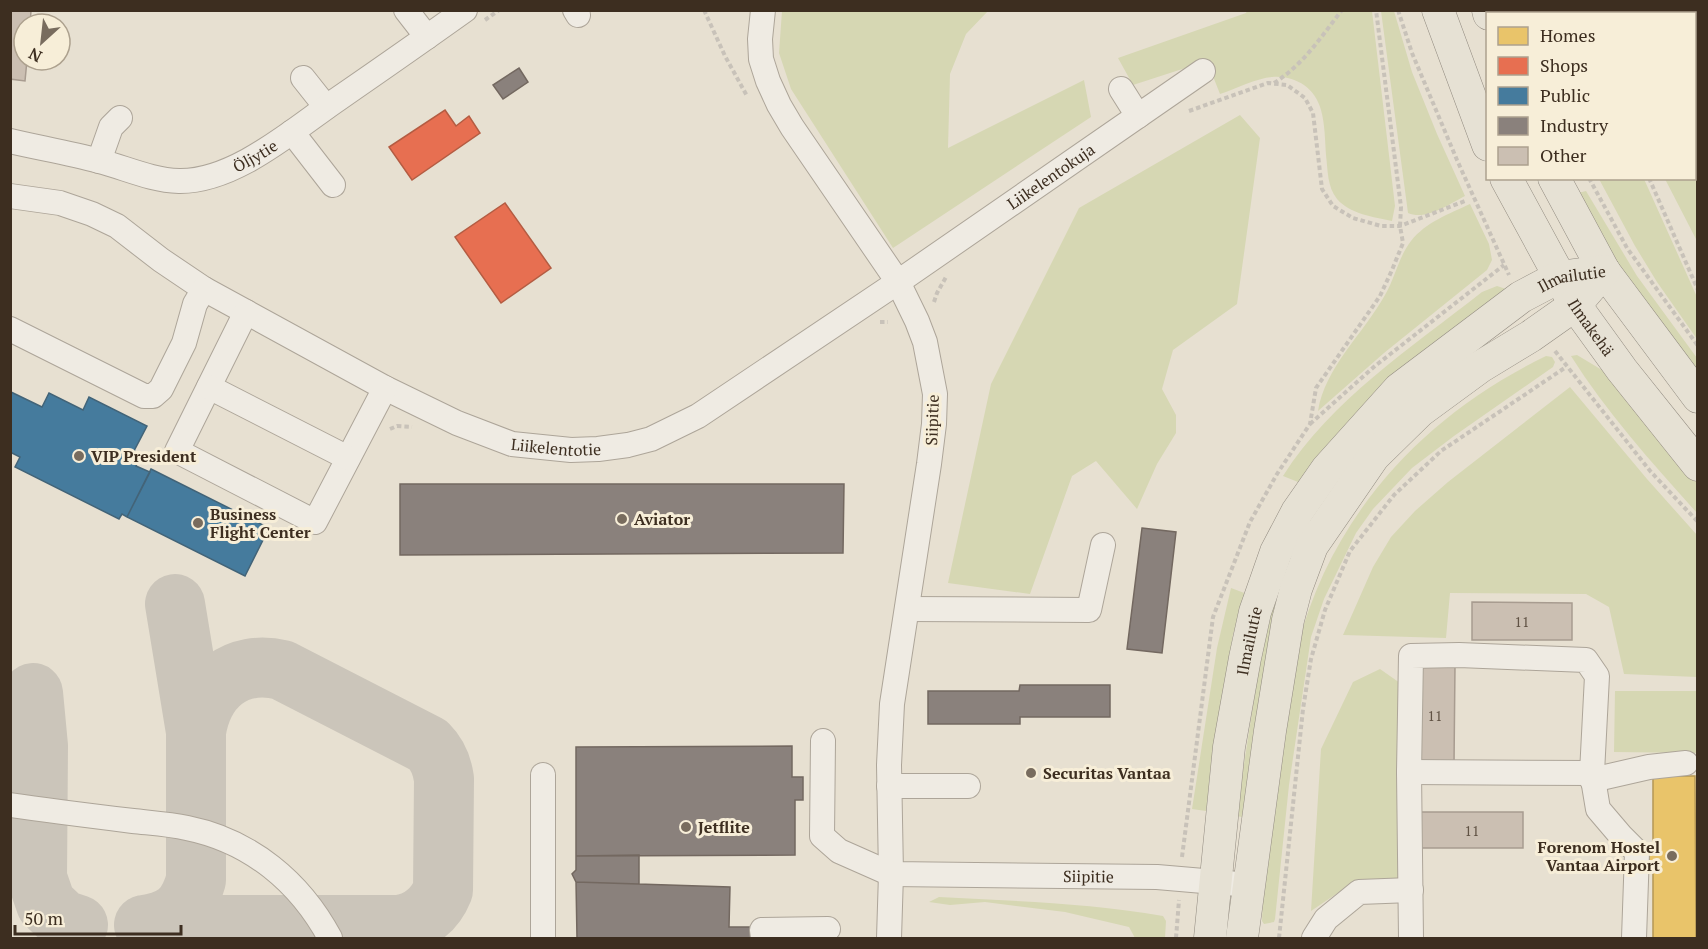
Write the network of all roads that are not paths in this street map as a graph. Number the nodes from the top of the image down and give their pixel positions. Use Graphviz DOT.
graph roads {
  1 [pos="406,10"];
  2 [pos="465,10"];
  3 [pos="764,10"];
  4 [pos="1438,10"];
  5 [pos="427,37"];
  6 [pos="1203,71"];
  7 [pos="303,78"];
  8 [pos="1121,89"];
  9 [pos="326,107"];
  10 [pos="1138,116"];
  11 [pos="120,118"];
  12 [pos="292,132"];
  13 [pos="1486,140"];
  14 [pos="10,141"];
  15 [pos="99,161"];
  16 [pos="1507,180"];
  17 [pos="1555,180"];
  18 [pos="333,185"];
  19 [pos="10,196"];
  20 [pos="1604,271"];
  21 [pos="1559,277"];
  22 [pos="898,282"];
  23 [pos="204,289"];
  24 [pos="1575,305"];
  25 [pos="246,312"];
  26 [pos="10,329"];
  27 [pos="209,387"];
  28 [pos="385,388"];
  29 [pos="1698,396"];
  30 [pos="348,458"];
  31 [pos="1698,465"];
  32 [pos="1103,546"];
  33 [pos="907,609"];
  34 [pos="823,741"];
  35 [pos="1686,763"];
  36 [pos="1409,772"];
  37 [pos="543,775"];
  38 [pos="1592,776"];
  39 [pos="889,786"];
  40 [pos="968,786"];
  41 [pos="10,805"];
  42 [pos="891,874"];
  43 [pos="1215,881"];
  44 [pos="1250,885"];
  45 [pos="1411,890"];
  46 [pos="828,929"];
  47 [pos="330,939"];
  48 [pos="543,939"];
  49 [pos="763,939"];
  50 [pos="889,939"];
  51 [pos="1210,939"];
  52 [pos="1242,939"];
  53 [pos="1314,939"];
  54 [pos="1411,939"];
  55 [pos="1634,939"];
  1 -- 5 [label="street"];
  2 -- 5 [label="street, Öljytie"];
  3 -- 22 [label="street, Siipitie"];
  4 -- 13 [label="main road"];
  5 -- 9 [label="street, Öljytie"];
  6 -- 10 [label="street, Liikelentokuja"];
  7 -- 9 [label="street"];
  8 -- 10 [label="street"];
  9 -- 12 [label="street, Öljytie"];
  10 -- 22 [label="street, Liikelentokuja"];
  11 -- 15 [label="street"];
  12 -- 15 [label="street, Öljytie"];
  12 -- 18 [label="street"];
  14 -- 15 [label="street, Öljytie"];
  16 -- 21 [label="main road, Ilmakehä"];
  17 -- 20 [label="main road"];
  19 -- 23 [label="street, Liikelentotie"];
  20 -- 21 [label="main road, Ilmailutie"];
  20 -- 24 [label="main road, Ilmailutie"];
  20 -- 29 [label="main road"];
  21 -- 24 [label="main road, Ilmakehä"];
  21 -- 43 [label="main road, Ilmailutie"];
  22 -- 28 [label="street, Liikelentotie"];
  22 -- 33 [label="street, Siipitie"];
  23 -- 25 [label="street, Liikelentotie"];
  23 -- 26 [label="street"];
  24 -- 31 [label="main road, Ilmakehä"];
  24 -- 44 [label="main road, Ilmailutie"];
  25 -- 27 [label="street"];
  25 -- 28 [label="street, Liikelentotie"];
  27 -- 30 [label="street"];
  27 -- 30 [label="street"];
  28 -- 30 [label="street"];
  32 -- 33 [label="street"];
  33 -- 39 [label="street, Siipitie"];
  34 -- 42 [label="street"];
  35 -- 38 [label="street"];
  36 -- 38 [label="street"];
  36 -- 38 [label="street"];
  36 -- 45 [label="street"];
  37 -- 48 [label="street"];
  38 -- 55 [label="street"];
  39 -- 40 [label="street"];
  39 -- 42 [label="street, Siipitie"];
  41 -- 47 [label="street"];
  42 -- 43 [label="street, Siipitie"];
  42 -- 50 [label="street, Siipitie"];
  43 -- 44 [label="street, Siipitie"];
  43 -- 51 [label="main road, Ilmailutie"];
  44 -- 52 [label="main road, Ilmailutie"];
  45 -- 53 [label="street"];
  45 -- 54 [label="street"];
  46 -- 49 [label="street"];
}
